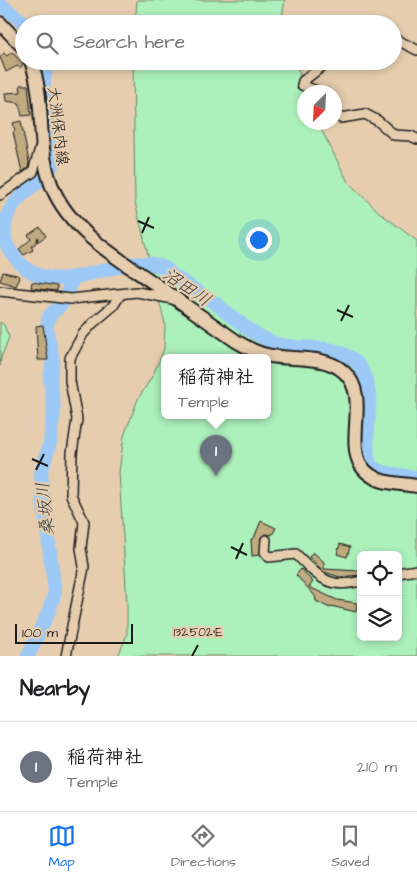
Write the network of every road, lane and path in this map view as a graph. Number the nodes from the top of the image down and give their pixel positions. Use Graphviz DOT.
graph roads {
  1 [pos="0,23"];
  2 [pos="15,39"];
  3 [pos="402,42"];
  4 [pos="417,50"];
  5 [pos="33,70"];
  6 [pos="317,70"];
  7 [pos="302,85"];
  8 [pos="342,118"];
  9 [pos="417,139"];
  10 [pos="42,142"];
  11 [pos="0,195"];
  12 [pos="0,291"];
  13 [pos="120,295"];
  14 [pos="178,300"];
  15 [pos="261,354"];
  16 [pos="271,355"];
  17 [pos="417,486"];
  18 [pos="266,540"];
  19 [pos="417,570"];
  20 [pos="402,572"];
  21 [pos="357,583"];
  22 [pos="66,656"];
  1 -- 2 [label="main road"];
  3 -- 4 [label="street"];
  5 -- 10 [label="main road, 大洲保内線"];
  6 -- 7 [label="street"];
  8 -- 9 [label="street"];
  10 -- 11 [label="street"];
  10 -- 14 [label="main road, 大洲保内線"];
  12 -- 13 [label="street"];
  13 -- 14 [label="street"];
  13 -- 22 [label="street"];
  14 -- 15 [label="main road, 大洲保内線"];
  16 -- 17 [label="main road, 大洲保内線"];
  18 -- 21 [label="street"];
  19 -- 20 [label="street"];
}
